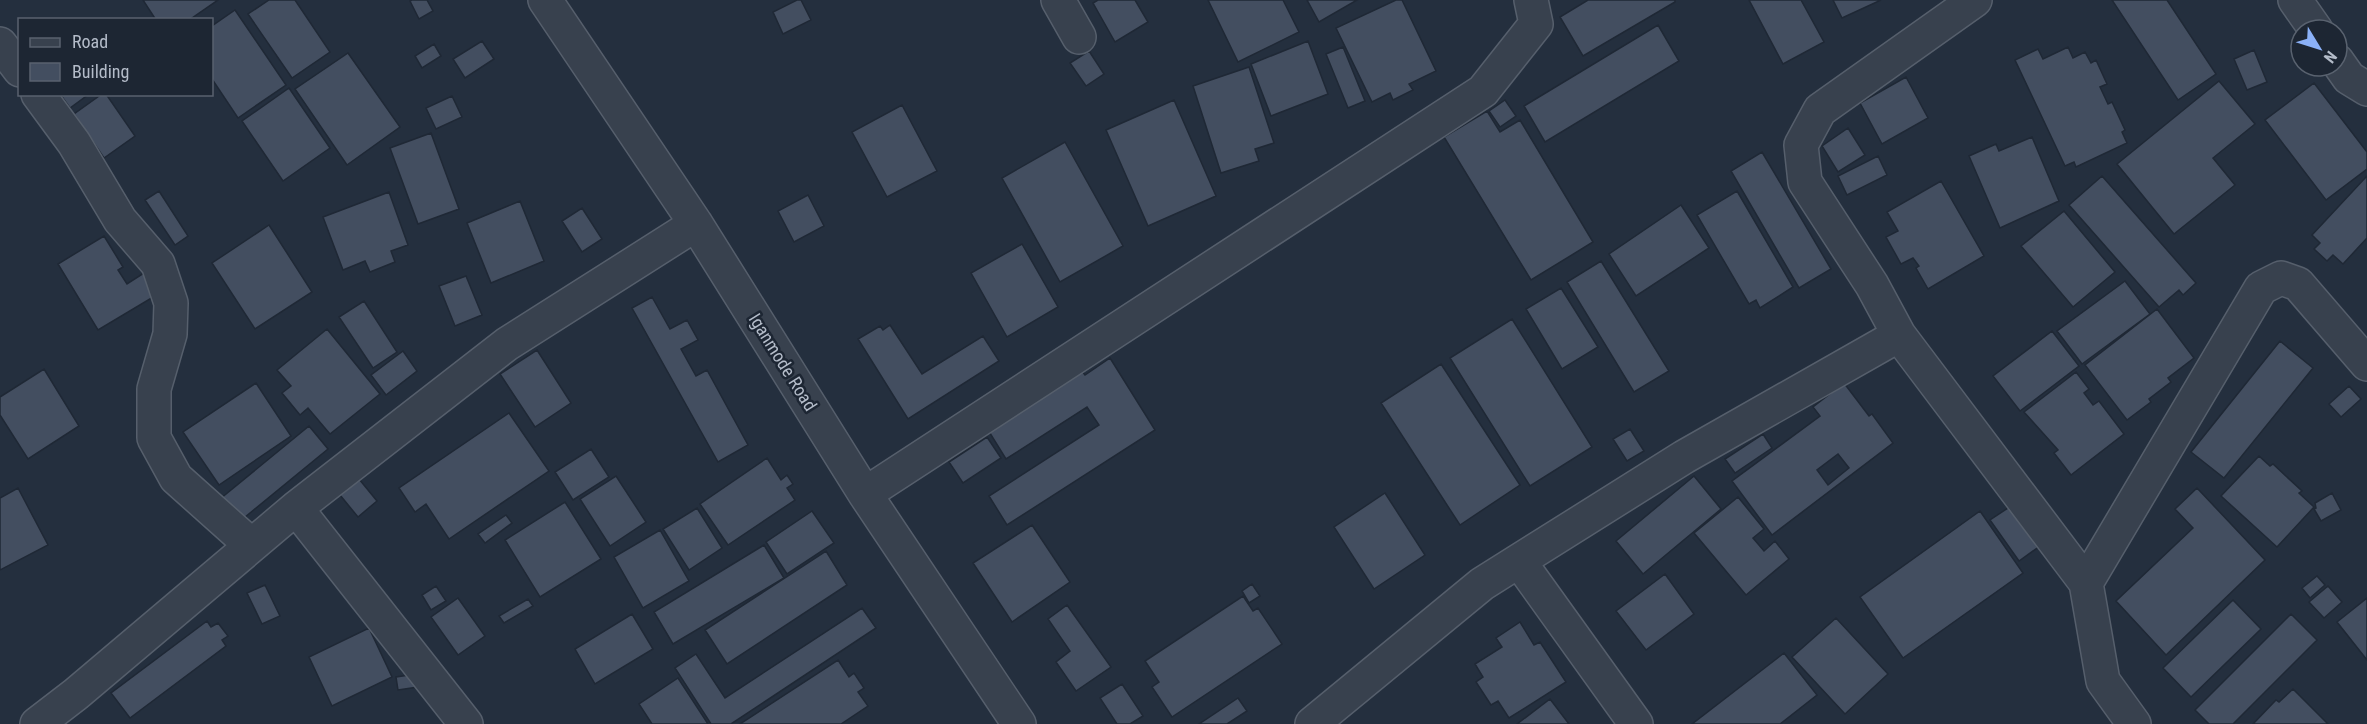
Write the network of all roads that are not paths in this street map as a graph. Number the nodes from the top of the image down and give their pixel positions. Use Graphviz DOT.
graph roads {
  1 [pos="545,0"];
  2 [pos="1058,0"];
  3 [pos="1532,0"];
  4 [pos="1975,0"];
  5 [pos="2295,0"];
  6 [pos="2308,18"];
  7 [pos="1079,37"];
  8 [pos="0,44"];
  9 [pos="18,67"];
  10 [pos="2349,78"];
  11 [pos="2367,89"];
  12 [pos="39,96"];
  13 [pos="696,224"];
  14 [pos="1899,335"];
  15 [pos="2367,364"];
  16 [pos="865,494"];
  17 [pos="296,508"];
  18 [pos="251,545"];
  19 [pos="1519,561"];
  20 [pos="2086,583"];
  21 [pos="37,724"];
  22 [pos="466,724"];
  23 [pos="1019,724"];
  24 [pos="1312,724"];
  25 [pos="1636,724"];
  26 [pos="2134,724"];
  1 -- 13 [label="street, Iganmode Road"];
  2 -- 7 [label="street"];
  3 -- 16 [label="street"];
  4 -- 14 [label="street"];
  5 -- 6 [label="street"];
  8 -- 9 [label="street"];
  10 -- 11 [label="street"];
  12 -- 18 [label="street"];
  13 -- 16 [label="street, Iganmode Road"];
  13 -- 17 [label="street"];
  14 -- 19 [label="street"];
  14 -- 20 [label="street"];
  15 -- 20 [label="street"];
  16 -- 23 [label="street, Iganmode Road"];
  17 -- 18 [label="street"];
  17 -- 22 [label="street"];
  18 -- 21 [label="street"];
  19 -- 24 [label="street"];
  19 -- 25 [label="street"];
  20 -- 26 [label="street"];
}
